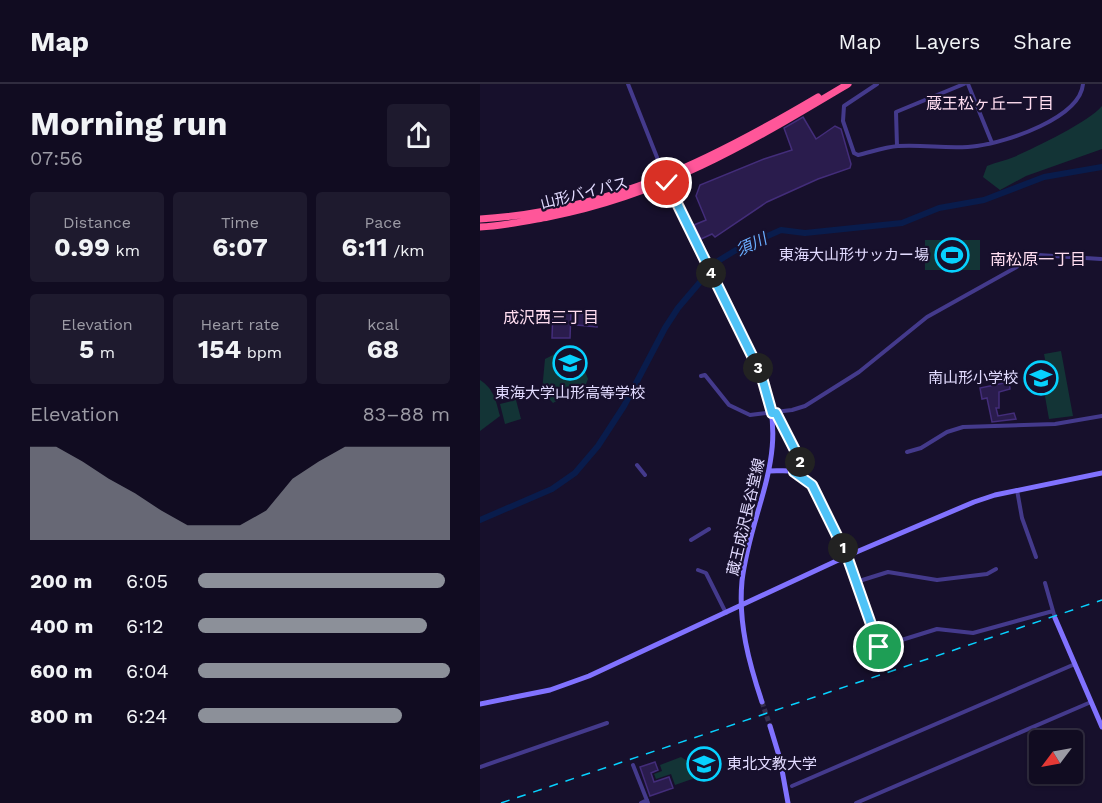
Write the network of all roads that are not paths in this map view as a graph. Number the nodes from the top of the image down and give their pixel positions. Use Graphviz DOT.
graph roads {
  1 [pos="628,84"];
  2 [pos="839,84"];
  3 [pos="848,84"];
  4 [pos="877,84"];
  5 [pos="966,84"];
  6 [pos="1083,84"];
  7 [pos="992,143"];
  8 [pos="897,146"];
  9 [pos="666,180"];
  10 [pos="480,219"];
  11 [pos="480,226"];
  12 [pos="1101,259"];
  13 [pos="701,376"];
  14 [pos="774,413"];
  15 [pos="1102,416"];
  16 [pos="907,452"];
  17 [pos="637,465"];
  18 [pos="770,471"];
  19 [pos="794,472"];
  20 [pos="1102,472"];
  21 [pos="645,475"];
  22 [pos="1017,490"];
  23 [pos="710,530"];
  24 [pos="691,540"];
  25 [pos="847,556"];
  26 [pos="1036,557"];
  27 [pos="996,569"];
  28 [pos="698,570"];
  29 [pos="856,582"];
  30 [pos="1045,583"];
  31 [pos="741,606"];
  32 [pos="1053,610"];
  33 [pos="726,613"];
  34 [pos="1055,618"];
  35 [pos="879,647"];
  36 [pos="1075,664"];
  37 [pos="762,702"];
  38 [pos="1091,702"];
  39 [pos="480,704"];
  40 [pos="607,723"];
  41 [pos="770,726"];
  42 [pos="1102,728"];
  43 [pos="633,765"];
  44 [pos="480,767"];
  45 [pos="792,786"];
  46 [pos="648,802"];
  47 [pos="641,803"];
  48 [pos="788,803"];
  49 [pos="856,803"];
  1 -- 9 [label="street"];
  2 -- 9 [label="highway, 山形バイパス"];
  3 -- 9 [label="highway, 山形バイパス"];
  4 -- 8 [label="street"];
  5 -- 7 [label="street"];
  5 -- 8 [label="street"];
  6 -- 7 [label="street"];
  7 -- 8 [label="street"];
  9 -- 10 [label="highway, 山形バイパス"];
  9 -- 11 [label="highway, 山形バイパス"];
  9 -- 14 [label="street, 蔵王成沢長谷堂線"];
  12 -- 14 [label="street"];
  13 -- 14 [label="street"];
  14 -- 18 [label="street, 蔵王成沢長谷堂線"];
  14 -- 19 [label="street"];
  15 -- 16 [label="street"];
  17 -- 21 [label="street"];
  18 -- 19 [label="street"];
  18 -- 31 [label="street, 蔵王成沢長谷堂線"];
  19 -- 25 [label="street"];
  20 -- 22 [label="street"];
  22 -- 25 [label="street"];
  22 -- 26 [label="street"];
  23 -- 24 [label="street"];
  25 -- 29 [label="street"];
  25 -- 31 [label="street"];
  27 -- 29 [label="street"];
  28 -- 33 [label="street"];
  29 -- 35 [label="street"];
  30 -- 32 [label="street"];
  31 -- 33 [label="street"];
  31 -- 37 [label="street, 蔵王成沢長谷堂線"];
  32 -- 34 [label="street"];
  32 -- 35 [label="street"];
  33 -- 39 [label="street"];
  34 -- 36 [label="street"];
  36 -- 38 [label="street"];
  36 -- 45 [label="street"];
  38 -- 42 [label="street"];
  38 -- 49 [label="street"];
  40 -- 44 [label="street"];
  41 -- 48 [label="street"];
  43 -- 46 [label="street"];
  46 -- 47 [label="street"];
}
